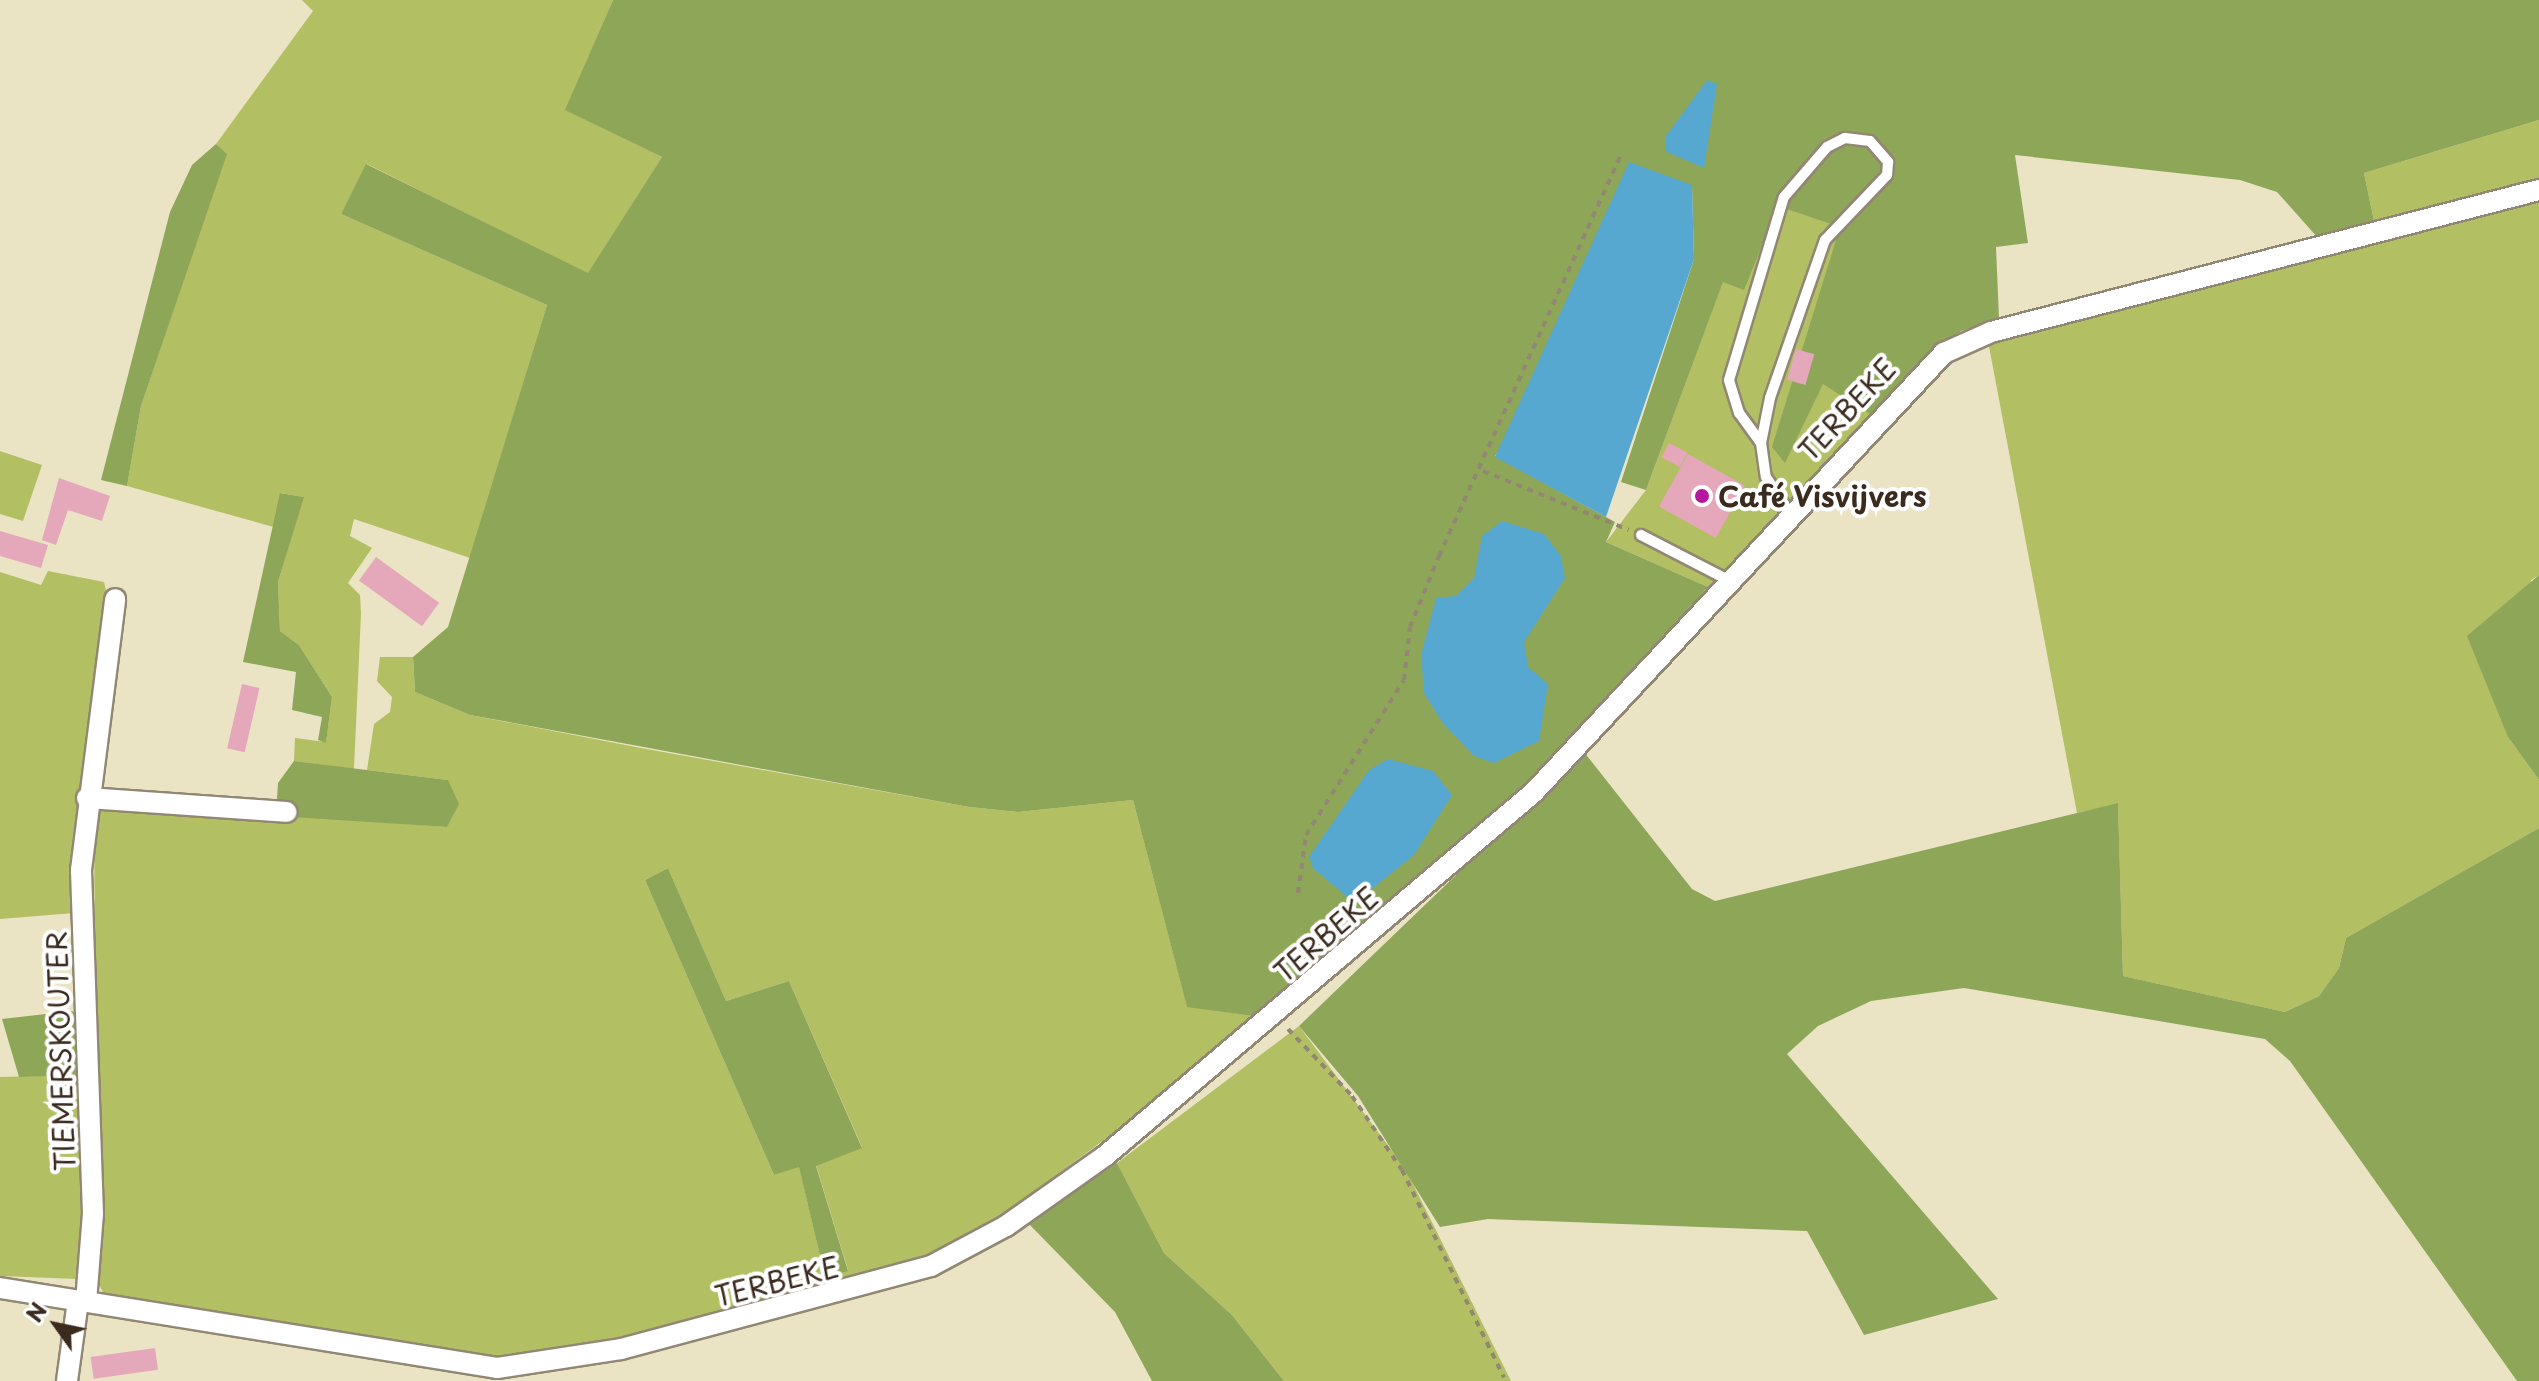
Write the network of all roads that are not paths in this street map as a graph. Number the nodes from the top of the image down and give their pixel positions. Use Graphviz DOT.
graph roads {
  1 [pos="2539,190"];
  2 [pos="1761,443"];
  3 [pos="1789,512"];
  4 [pos="1641,535"];
  5 [pos="1728,580"];
  6 [pos="115,599"];
  7 [pos="87,798"];
  8 [pos="287,812"];
  9 [pos="0,1288"];
  10 [pos="82,1301"];
  11 [pos="67,1381"];
  1 -- 3 [label="street, TERBEKE"];
  2 -- 2 [label="lane"];
  2 -- 3 [label="lane"];
  3 -- 5 [label="street, TERBEKE"];
  4 -- 5 [label="lane"];
  5 -- 10 [label="street, TERBEKE"];
  6 -- 7 [label="street, TIEMERSKOUTER"];
  7 -- 8 [label="street"];
  7 -- 10 [label="street, TIEMERSKOUTER"];
  9 -- 10 [label="street, TERBEKE"];
  10 -- 11 [label="street, TIEMERSKOUTER"];
}
